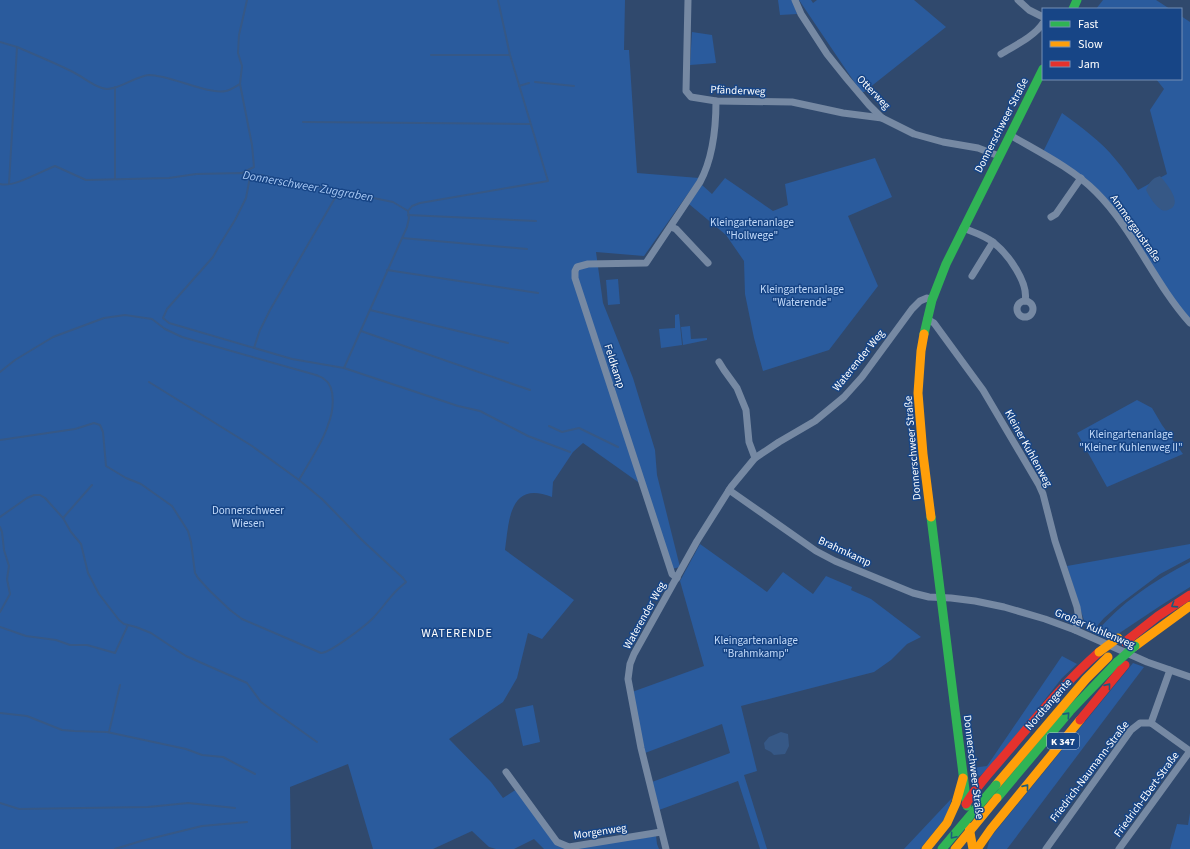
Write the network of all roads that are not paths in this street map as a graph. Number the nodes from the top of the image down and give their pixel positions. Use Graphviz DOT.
graph roads {
  1 [pos="688,0"];
  2 [pos="795,0"];
  3 [pos="1018,0"];
  4 [pos="1042,16"];
  5 [pos="1042,25"];
  6 [pos="1001,54"];
  7 [pos="1042,70"];
  8 [pos="716,101"];
  9 [pos="882,118"];
  10 [pos="1010,135"];
  11 [pos="999,156"];
  12 [pos="1081,178"];
  13 [pos="1051,217"];
  14 [pos="671,226"];
  15 [pos="964,228"];
  16 [pos="993,242"];
  17 [pos="708,263"];
  18 [pos="972,276"];
  19 [pos="932,300"];
  20 [pos="1025,301"];
  21 [pos="927,319"];
  22 [pos="1190,323"];
  23 [pos="719,362"];
  24 [pos="755,458"];
  25 [pos="729,490"];
  26 [pos="677,578"];
  27 [pos="1190,595"];
  28 [pos="942,597"];
  29 [pos="1190,606"];
  30 [pos="1075,630"];
  31 [pos="1121,640"];
  32 [pos="1121,663"];
  33 [pos="1170,670"];
  34 [pos="1190,677"];
  35 [pos="1151,723"];
  36 [pos="1190,751"];
  37 [pos="506,772"];
  38 [pos="963,775"];
  39 [pos="988,776"];
  40 [pos="966,804"];
  41 [pos="947,823"];
  42 [pos="969,828"];
  43 [pos="991,830"];
  44 [pos="662,832"];
  45 [pos="973,848"];
  46 [pos="666,849"];
  47 [pos="926,849"];
  48 [pos="942,849"];
  49 [pos="955,849"];
  50 [pos="1046,849"];
  51 [pos="1119,849"];
  1 -- 8 [label="street, Pfänderweg"];
  2 -- 9 [label="street, Otterweg"];
  3 -- 4 [label="street"];
  5 -- 6 [label="street"];
  7 -- 10 [label="main road, Donnerschweer Straße"];
  8 -- 9 [label="street, Pfänderweg"];
  8 -- 14 [label="street, Feldkamp"];
  9 -- 11 [label="street, Otterweg"];
  10 -- 11 [label="main road, Donnerschweer Straße"];
  10 -- 12 [label="street, Ammergaustraße"];
  11 -- 15 [label="main road, Donnerschweer Straße"];
  12 -- 13 [label="street"];
  12 -- 22 [label="street, Ammergaustraße"];
  14 -- 17 [label="street"];
  14 -- 26 [label="street, Feldkamp"];
  15 -- 16 [label="street"];
  15 -- 19 [label="main road, Donnerschweer Straße"];
  16 -- 18 [label="street"];
  16 -- 20 [label="street"];
  19 -- 21 [label="main road, Donnerschweer Straße"];
  19 -- 24 [label="street, Waterender Weg"];
  21 -- 28 [label="main road, Donnerschweer Straße"];
  21 -- 30 [label="street, Kleiner Kuhlenweg"];
  23 -- 24 [label="street"];
  24 -- 25 [label="street, Waterender Weg"];
  25 -- 26 [label="street, Waterender Weg"];
  25 -- 28 [label="street, Brahmkamp"];
  26 -- 44 [label="street, Waterender Weg"];
  27 -- 31 [label="main road, K 347, one-way"];
  28 -- 30 [label="street, Großer Kuhlenweg"];
  28 -- 38 [label="main road, Donnerschweer Straße"];
  29 -- 32 [label="main road, K 347"];
  30 -- 33 [label="street, Großer Kuhlenweg"];
  31 -- 39 [label="main road, K 347, bridge"];
  31 -- 48 [label="main road, Nordtangente / K 347, one-way, bridge"];
  43 -- 32 [label="main road, K 347, one-way"];
  49 -- 32 [label="main road, Nordtangente / K 347, one-way, bridge"];
  33 -- 34 [label="street, Großer Kuhlenweg"];
  33 -- 35 [label="street"];
  35 -- 36 [label="street, Friedrich-Ebert-Straße"];
  35 -- 50 [label="street, Friedrich-Naumann-Straße"];
  36 -- 51 [label="street, Friedrich-Ebert-Straße"];
  37 -- 44 [label="street, Morgenweg"];
  38 -- 39 [label="main road"];
  38 -- 40 [label="main road, Donnerschweer Straße"];
  38 -- 41 [label="main road"];
  39 -- 40 [label="main road, K 347"];
  40 -- 42 [label="main road, Donnerschweer Straße"];
  41 -- 42 [label="main road"];
  41 -- 47 [label="main road"];
  42 -- 43 [label="main road"];
  42 -- 45 [label="main road, Donnerschweer Straße"];
  43 -- 45 [label="main road, K 347"];
  44 -- 46 [label="street, Waterender Weg"];
}
